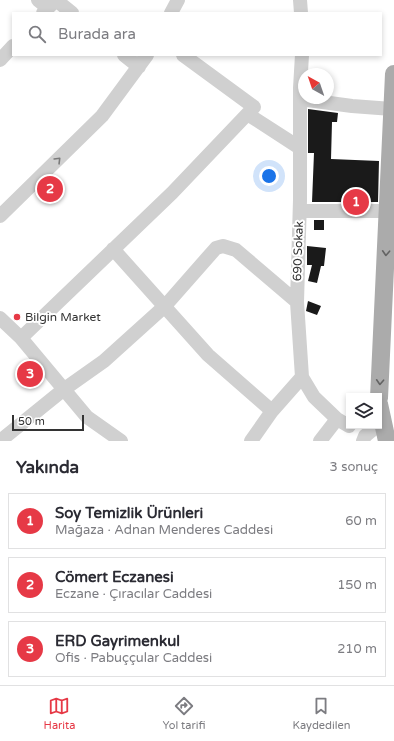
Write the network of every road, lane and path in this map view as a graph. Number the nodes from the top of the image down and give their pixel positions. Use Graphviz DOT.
graph roads {
  1 [pos="178,0"];
  2 [pos="300,0"];
  3 [pos="48,4"];
  4 [pos="69,12"];
  5 [pos="172,12"];
  6 [pos="301,12"];
  7 [pos="12,47"];
  8 [pos="125,56"];
  9 [pos="147,56"];
  10 [pos="184,56"];
  11 [pos="302,56"];
  12 [pos="0,60"];
  13 [pos="139,67"];
  14 [pos="301,68"];
  15 [pos="394,74"];
  16 [pos="300,104"];
  17 [pos="334,104"];
  18 [pos="392,108"];
  19 [pos="248,115"];
  20 [pos="300,148"];
  21 [pos="300,211"];
  22 [pos="388,211"];
  23 [pos="0,216"];
  24 [pos="113,249"];
  25 [pos="297,302"];
  26 [pos="165,306"];
  27 [pos="0,318"];
  28 [pos="21,338"];
  29 [pos="302,377"];
  30 [pos="63,390"];
  31 [pos="379,393"];
  32 [pos="272,411"];
  33 [pos="345,424"];
  34 [pos="374,429"];
  35 [pos="382,429"];
  36 [pos="364,438"];
  37 [pos="0,441"];
  38 [pos="121,441"];
  39 [pos="251,441"];
  40 [pos="320,441"];
  41 [pos="386,441"];
  1 -- 5 [label="street"];
  2 -- 6 [label="street"];
  3 -- 4 [label="street"];
  7 -- 12 [label="street"];
  8 -- 13 [label="street"];
  9 -- 13 [label="street"];
  10 -- 19 [label="street"];
  11 -- 14 [label="street, 690 Sokak"];
  23 -- 13 [label="street, one-way"];
  15 -- 18 [label="main road"];
  16 -- 20 [label="street, 690 Sokak"];
  17 -- 18 [label="street"];
  18 -- 22 [label="main road"];
  19 -- 20 [label="street"];
  19 -- 24 [label="street"];
  20 -- 21 [label="street, 690 Sokak"];
  21 -- 22 [label="street"];
  21 -- 25 [label="street, 690 Sokak"];
  22 -- 31 [label="main road, one-way"];
  24 -- 26 [label="street"];
  24 -- 28 [label="street"];
  25 -- 26 [label="street"];
  25 -- 29 [label="street, 690 Sokak"];
  26 -- 30 [label="street"];
  26 -- 32 [label="street"];
  27 -- 28 [label="street"];
  28 -- 30 [label="street"];
  29 -- 32 [label="street"];
  29 -- 33 [label="street, 690 Sokak"];
  30 -- 37 [label="street"];
  30 -- 38 [label="street"];
  32 -- 39 [label="street"];
  33 -- 36 [label="street, 690 Sokak"];
  33 -- 40 [label="street"];
  34 -- 36 [label="street"];
  35 -- 41 [label="main road"];
}
